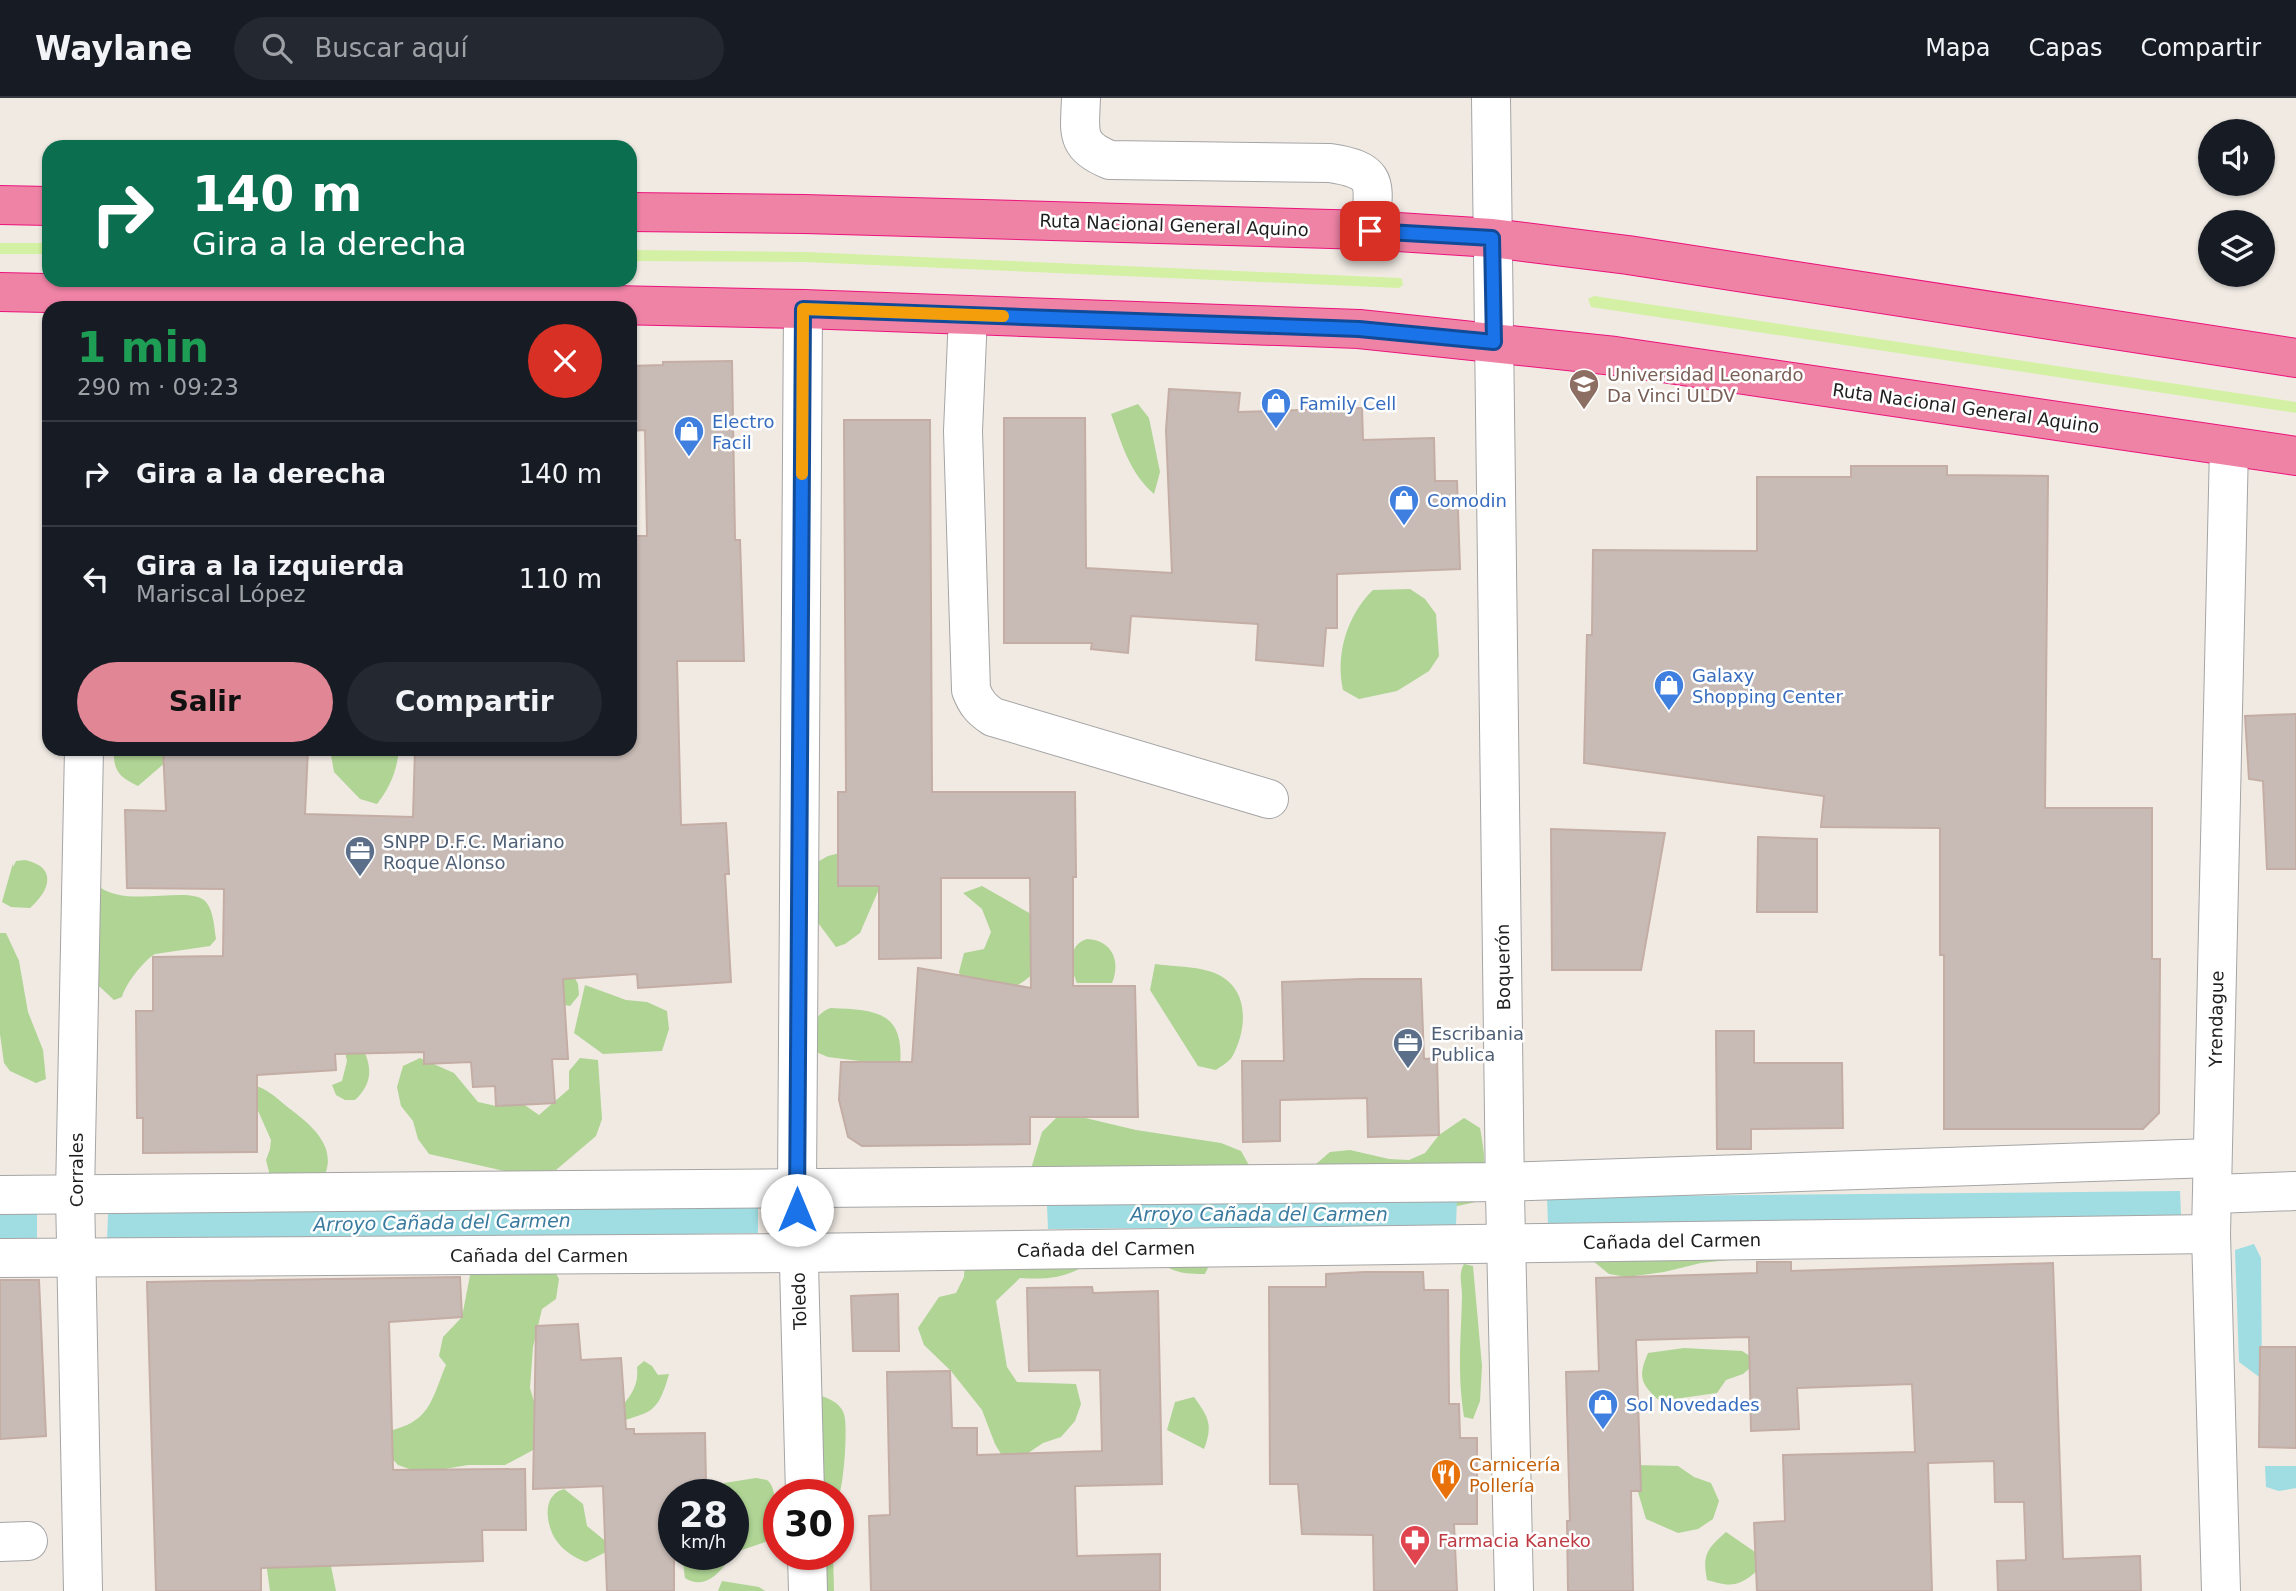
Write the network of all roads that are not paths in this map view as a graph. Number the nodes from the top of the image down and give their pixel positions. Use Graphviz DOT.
graph roads {
  1 [pos="1081,98"];
  2 [pos="1491,98"];
  3 [pos="0,205"];
  4 [pos="42,206"];
  5 [pos="637,212"];
  6 [pos="1370,231"];
  7 [pos="1492,238"];
  8 [pos="0,292"];
  9 [pos="94,301"];
  10 [pos="637,307"];
  11 [pos="803,309"];
  12 [pos="968,315"];
  13 [pos="1494,342"];
  14 [pos="2296,358"];
  15 [pos="2229,447"];
  16 [pos="2296,456"];
  17 [pos="85,756"];
  18 [pos="1269,799"];
  19 [pos="2213,1176"];
  20 [pos="797,1188"];
  21 [pos="1505,1188"];
  22 [pos="2296,1191"];
  23 [pos="0,1195"];
  24 [pos="76,1199"];
  25 [pos="2211,1234"];
  26 [pos="1507,1240"];
  27 [pos="76,1252"];
  28 [pos="798,1253"];
  29 [pos="0,1258"];
  30 [pos="805,1479"];
  31 [pos="807,1570"];
  32 [pos="83,1591"];
  33 [pos="808,1591"];
  34 [pos="1514,1591"];
  35 [pos="2221,1591"];
  1 -- 6 [label="street"];
  2 -- 7 [label="street, Boquerón"];
  3 -- 4 [label="highway"];
  5 -- 6 [label="highway, Ruta Nacional General Aquino"];
  6 -- 7 [label="highway, Ruta Nacional General Aquino"];
  7 -- 13 [label="street, Boquerón"];
  7 -- 14 [label="highway, Ruta Nacional General Aquino"];
  8 -- 9 [label="highway, Ruta Nacional General Aquino"];
  10 -- 11 [label="highway, Ruta Nacional General Aquino"];
  11 -- 12 [label="highway, Ruta Nacional General Aquino"];
  11 -- 20 [label="street, Toledo"];
  12 -- 13 [label="highway, Ruta Nacional General Aquino"];
  12 -- 18 [label="street"];
  13 -- 15 [label="highway, Ruta Nacional General Aquino"];
  13 -- 21 [label="street, Boquerón"];
  15 -- 16 [label="highway, Ruta Nacional General Aquino"];
  15 -- 19 [label="street, Yrendague"];
  17 -- 24 [label="street, Corrales"];
  19 -- 21 [label="street"];
  19 -- 22 [label="street"];
  19 -- 25 [label="street, Yrendague"];
  20 -- 21 [label="street"];
  20 -- 24 [label="street"];
  20 -- 28 [label="street, Toledo"];
  21 -- 26 [label="street, Boquerón"];
  23 -- 24 [label="street"];
  24 -- 27 [label="street, Corrales"];
  25 -- 26 [label="street, Cañada del Carmen"];
  25 -- 35 [label="street, Yrendague"];
  26 -- 28 [label="street, Cañada del Carmen"];
  26 -- 34 [label="street, Boquerón"];
  27 -- 28 [label="street, Cañada del Carmen"];
  27 -- 29 [label="street, Cañada del Carmen"];
  27 -- 32 [label="street, Corrales"];
  28 -- 30 [label="street, Toledo"];
  31 -- 33 [label="street"];
}
